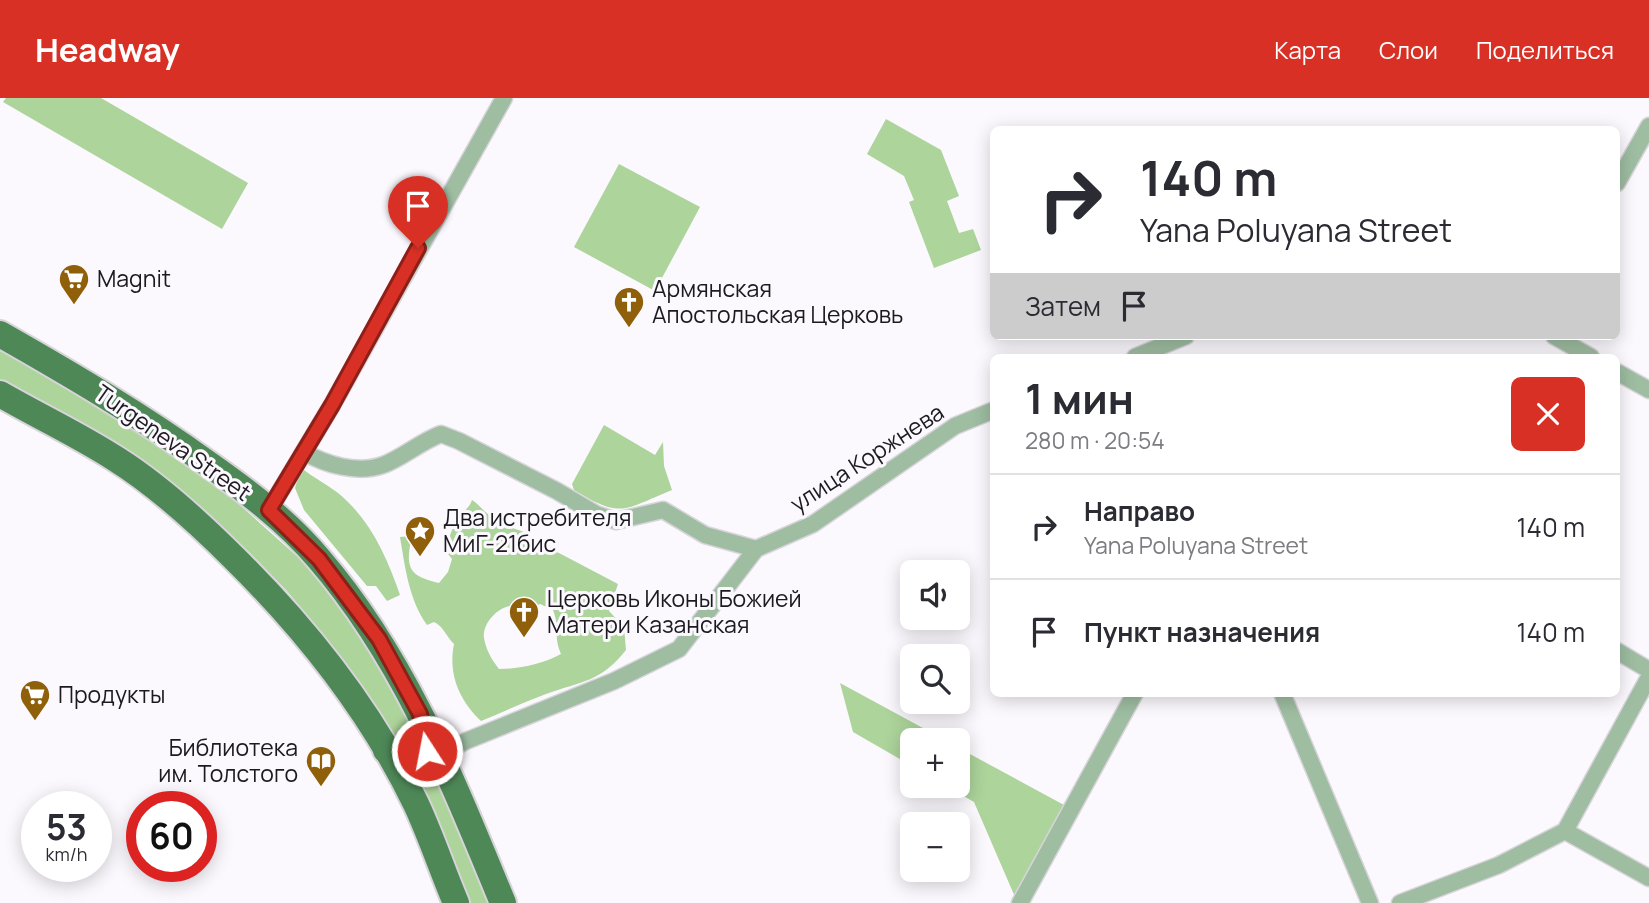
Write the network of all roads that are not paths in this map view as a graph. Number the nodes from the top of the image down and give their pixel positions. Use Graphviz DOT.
graph roads {
  1 [pos="504,98"];
  2 [pos="1649,126"];
  3 [pos="1620,178"];
  4 [pos="0,334"];
  5 [pos="1176,340"];
  6 [pos="1562,340"];
  7 [pos="1143,354"];
  8 [pos="1586,354"];
  9 [pos="1620,374"];
  10 [pos="1649,390"];
  11 [pos="0,394"];
  12 [pos="990,412"];
  13 [pos="304,452"];
  14 [pos="269,510"];
  15 [pos="756,549"];
  16 [pos="1620,653"];
  17 [pos="1649,670"];
  18 [pos="1649,677"];
  19 [pos="1133,697"];
  20 [pos="1284,697"];
  21 [pos="384,749"];
  22 [pos="431,759"];
  23 [pos="452,781"];
  24 [pos="416,804"];
  25 [pos="1565,831"];
  26 [pos="1649,878"];
  27 [pos="456,903"];
  28 [pos="503,903"];
  29 [pos="1020,903"];
  30 [pos="1370,903"];
  31 [pos="1400,903"];
  1 -- 13 [label="street"];
  2 -- 3 [label="street"];
  4 -- 14 [label="main road, Turgeneva Street"];
  5 -- 7 [label="street"];
  6 -- 8 [label="street"];
  9 -- 10 [label="street"];
  11 -- 21 [label="main road, Turgeneva Street"];
  12 -- 15 [label="street, улица Коржнева"];
  13 -- 14 [label="street"];
  13 -- 15 [label="street"];
  14 -- 22 [label="main road, Turgeneva Street"];
  15 -- 22 [label="street"];
  16 -- 17 [label="street"];
  18 -- 25 [label="street"];
  19 -- 29 [label="street"];
  20 -- 30 [label="street"];
  21 -- 22 [label="main road, Turgeneva Street"];
  21 -- 24 [label="main road, Turgeneva Street"];
  22 -- 23 [label="main road, Turgeneva Street"];
  23 -- 24 [label="main road"];
  23 -- 28 [label="main road, Turgeneva Street"];
  24 -- 27 [label="main road, Turgeneva Street"];
  25 -- 26 [label="street"];
  25 -- 31 [label="street"];
}
